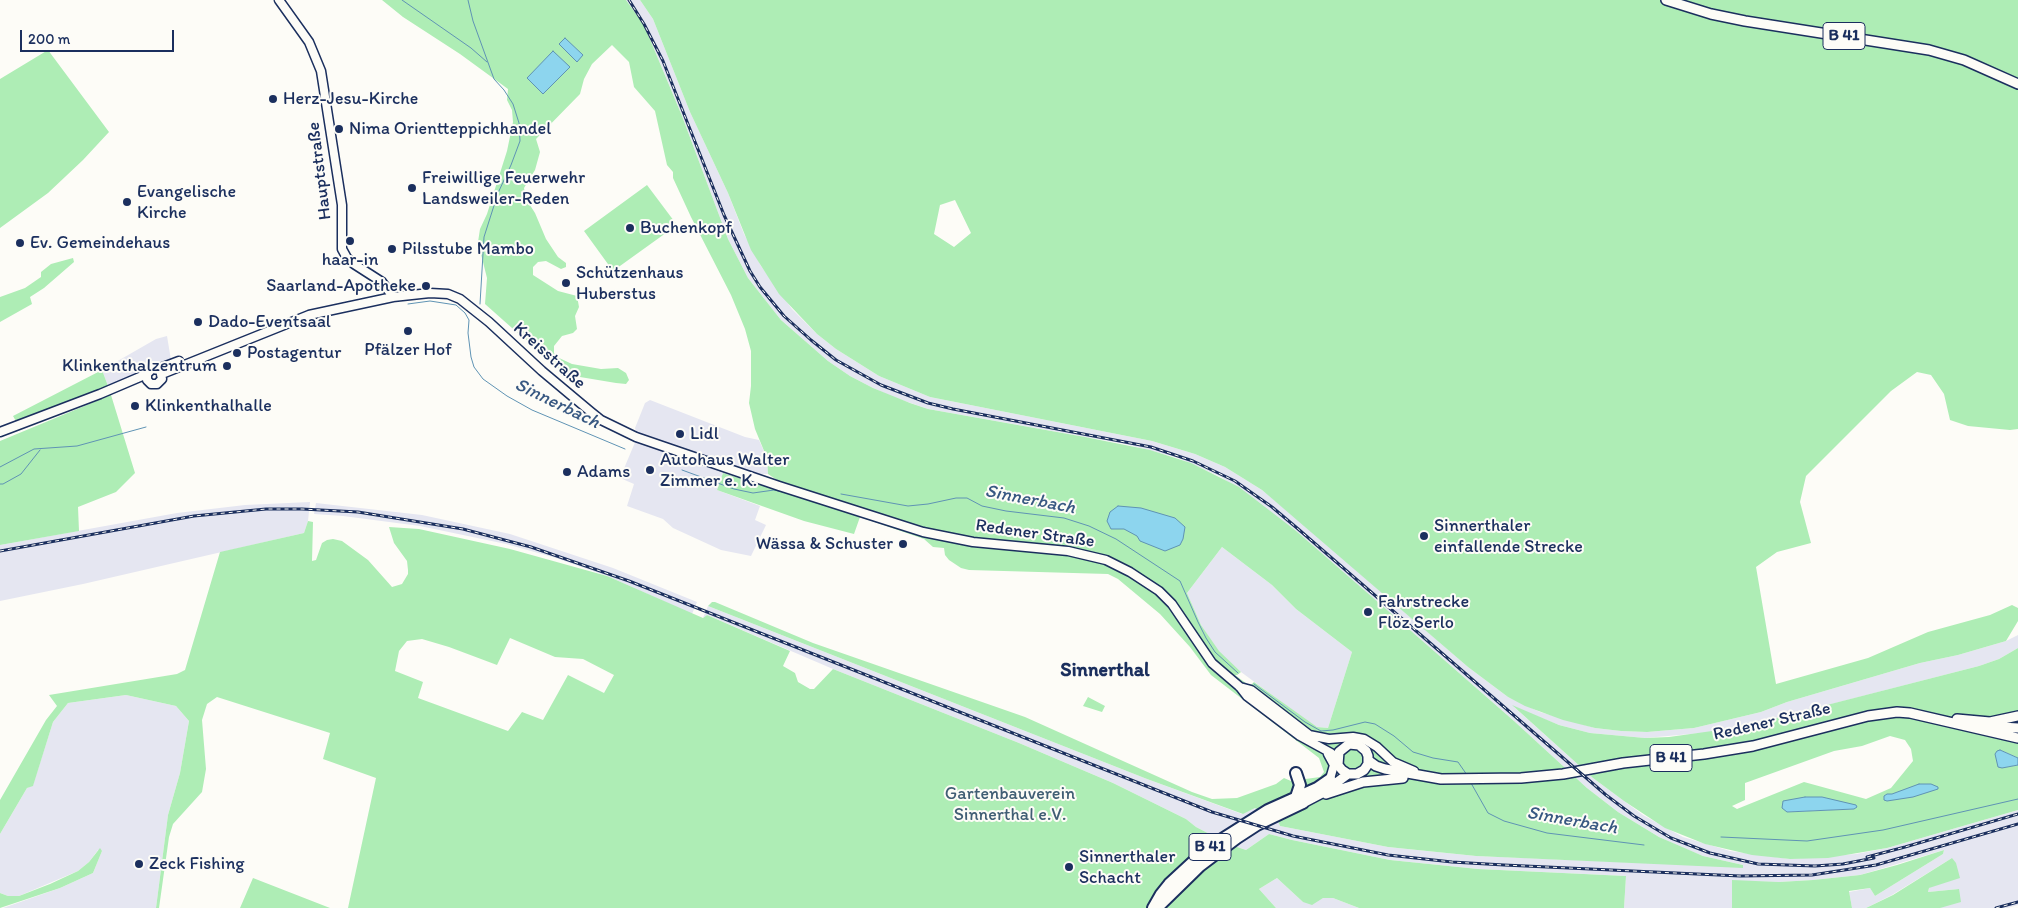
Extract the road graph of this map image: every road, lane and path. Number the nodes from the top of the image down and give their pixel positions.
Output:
1 (279, 0) edge
2 (1666, 0) edge
3 (2018, 84) edge
4 (393, 297) junction
5 (160, 372) junction
6 (147, 377) junction
7 (0, 432) edge
8 (779, 486) joint
9 (1240, 687) junction
10 (1910, 713) junction
11 (1930, 715) junction
12 (2018, 716) edge
13 (2018, 728) edge
14 (1309, 735) junction
15 (2018, 738) edge
16 (1314, 745) junction
17 (1339, 758) junction
18 (1366, 765) junction
19 (1296, 773) dead end
20 (1348, 774) junction
21 (1429, 776) junction
22 (1402, 778) junction
23 (1330, 779) junction
24 (1441, 779) junction
25 (1300, 785) junction
26 (1310, 791) junction
27 (1299, 800) junction
28 (1152, 908) edge
29 (1157, 908) edge

1 - 4 main road, Hauptstraße
2 - 3 main road, B 41
4 - 5 main road, Kreisstraße
4 - 8 main road, Kreisstraße
5 - 6 main road, Kreisstraße
5 - 6 main road, Kreisstraße
6 - 7 main road, Kreisstraße
8 - 9 main road, Redener Straße
9 - 14 main road, Redener Straße
9 - 16 main road, Redener Straße
10 - 11 main road, B 41
10 - 15 main road, Redener Straße / B 41
10 - 24 main road, Redener Straße / B 41
11 - 12 main road, B 41
11 - 13 main road
14 - 17 main road, Redener Straße
14 - 21 main road
16 - 17 main road, Redener Straße
16 - 23 main road
17 - 18 main road, B 41
17 - 20 main road
17 - 23 main road, B 41
18 - 20 main road, B 41
18 - 21 main road, Redener Straße / B 41
18 - 22 main road, Redener Straße / B 41
19 - 25 highway
20 - 27 main road, B 41
21 - 24 main road, Redener Straße / B 41
22 - 24 main road, Redener Straße / B 41
22 - 27 main road, B 41
23 - 26 highway, B 41
25 - 26 highway
25 - 27 highway
26 - 27 highway, B 41
27 - 28 highway, B 41
27 - 29 highway, B 41

